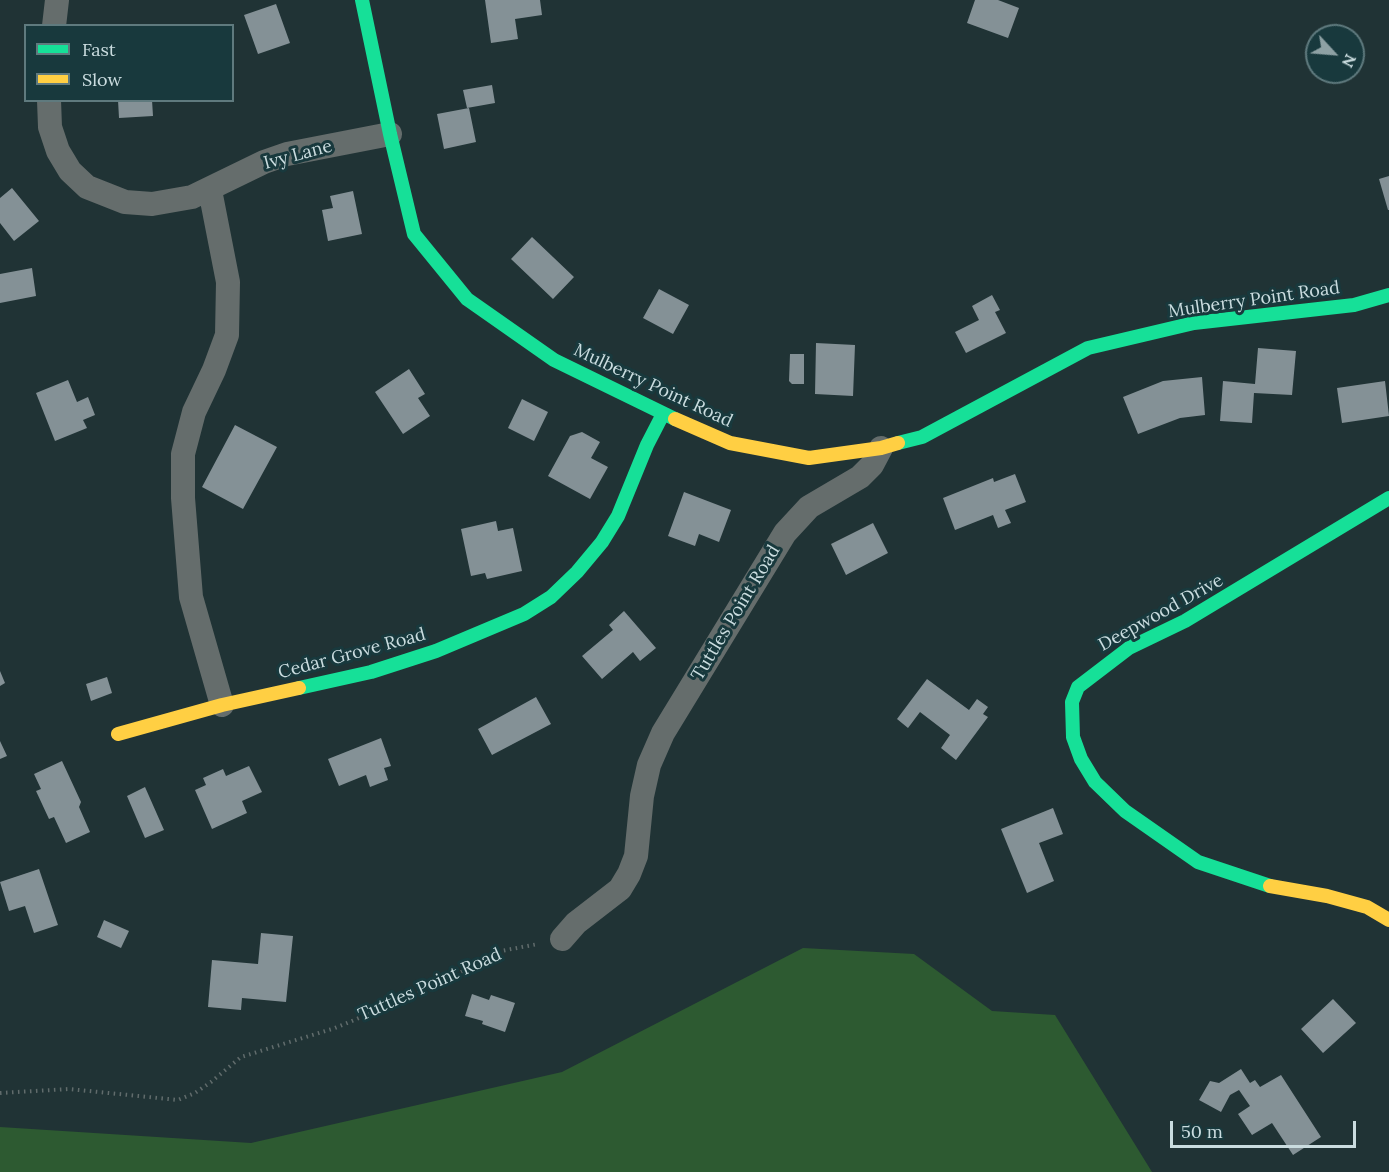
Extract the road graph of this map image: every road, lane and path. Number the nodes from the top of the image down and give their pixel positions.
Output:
1 (57, 0) edge
2 (362, 0) edge
3 (54, 24) edge
4 (49, 102) edge
5 (390, 134) junction
6 (210, 189) junction
7 (1389, 295) edge
8 (663, 414) junction
9 (881, 448) junction
10 (1389, 498) edge
11 (222, 705) junction
12 (118, 734) dead end
13 (1389, 920) edge
14 (562, 939) joint
15 (0, 1094) edge

1 - 3 street
2 - 5 street, Mulberry Point Road
4 - 6 street, Ivy Lane
5 - 6 street, Ivy Lane
5 - 8 street, Mulberry Point Road
6 - 11 street
7 - 9 street, Mulberry Point Road
8 - 9 street, Mulberry Point Road
8 - 11 street, Cedar Grove Road
9 - 14 street, Tuttles Point Road
10 - 13 street, Deepwood Drive
11 - 12 street, Cedar Grove Road
14 - 15 path, Tuttles Point Road

